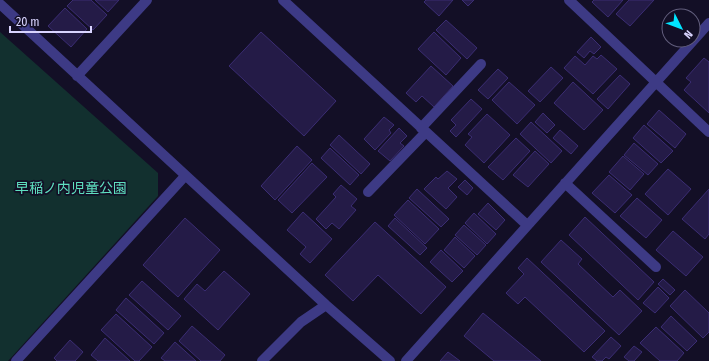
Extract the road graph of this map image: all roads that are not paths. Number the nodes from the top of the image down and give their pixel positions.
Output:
1 (147, 0) edge
2 (283, 0) edge
3 (569, 0) edge
4 (0, 4) edge
5 (709, 23) edge
6 (482, 64) dead end
7 (77, 76) junction
8 (656, 81) junction
9 (424, 130) junction
10 (709, 132) edge
11 (185, 176) junction
12 (565, 183) junction
13 (368, 192) dead end
14 (527, 225) junction
15 (656, 267) dead end
16 (326, 305) junction
17 (16, 361) edge
18 (262, 361) edge
19 (390, 361) edge
20 (406, 361) edge

1 - 7 street
2 - 9 street
3 - 8 street
4 - 7 street
5 - 8 street
6 - 9 street
7 - 11 street
8 - 10 street
8 - 12 street
9 - 13 street
9 - 14 street
11 - 16 street
11 - 17 street
12 - 14 street
12 - 15 street
14 - 20 street
16 - 18 street
16 - 19 street

